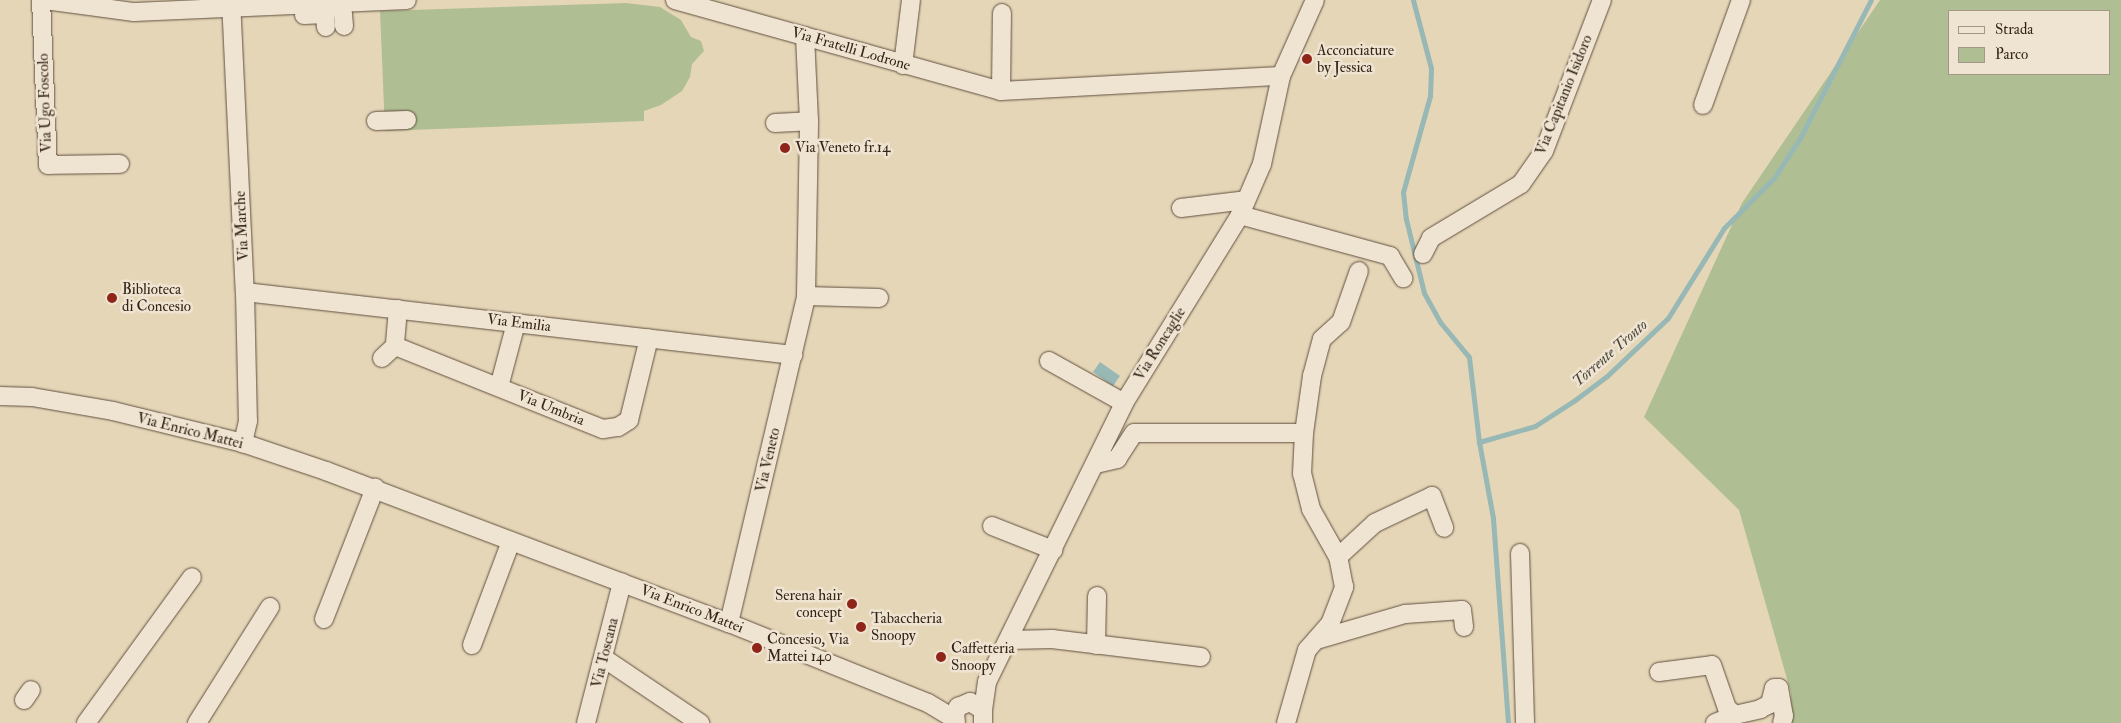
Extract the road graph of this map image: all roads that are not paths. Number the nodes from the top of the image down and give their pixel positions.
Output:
1 (41, 0) edge
2 (45, 0) edge
3 (407, 0) edge
4 (675, 0) edge
5 (911, 0) edge
6 (1602, 0) edge
7 (1741, 0) edge
8 (1310, 2) edge
9 (342, 3) junction
10 (701, 3) edge
11 (231, 4) edge
12 (145, 6) edge
13 (1002, 13) dead end
14 (344, 26) dead end
15 (805, 36) junction
16 (903, 65) junction
17 (1281, 76) junction
18 (1001, 91) junction
19 (1703, 105) dead end
20 (407, 120) dead end
21 (376, 121) dead end
22 (809, 121) junction
23 (775, 124) dead end
24 (120, 164) dead end
25 (1181, 208) dead end
26 (1243, 208) junction
27 (1371, 251) junction
28 (1423, 254) dead end
29 (1400, 268) dead end
30 (245, 292) junction
31 (806, 296) junction
32 (879, 298) dead end
33 (398, 309) junction
34 (516, 323) junction
35 (649, 338) junction
36 (395, 346) junction
37 (793, 355) junction
38 (382, 358) dead end
39 (1049, 361) dead end
40 (499, 387) junction
41 (0, 396) edge
42 (1124, 403) junction
43 (1304, 433) junction
44 (244, 443) junction
45 (1096, 464) junction
46 (375, 488) junction
47 (992, 526) dead end
48 (1444, 528) dead end
49 (511, 541) junction
50 (1053, 550) junction
51 (1520, 553) dead end
52 (1338, 557) junction
53 (192, 577) dead end
54 (622, 582) junction
55 (1097, 596) dead end
56 (270, 607) dead end
57 (324, 619) dead end
58 (729, 623) junction
59 (1464, 627) dead end
60 (1009, 640) junction
61 (1316, 640) junction
62 (472, 645) dead end
63 (1096, 645) junction
64 (1200, 657) dead end
65 (605, 659) junction
66 (1659, 672) dead end
67 (973, 714) edge
68 (1735, 715) junction
69 (86, 723) edge
70 (197, 723) edge
71 (586, 723) edge
72 (700, 723) edge
73 (1286, 723) edge
74 (1525, 723) edge
75 (1716, 723) edge
76 (1782, 723) edge

1 - 24 street, Via Ugo Foscolo
2 - 12 street
3 - 9 street
4 - 10 street, Via Fratelli Lodrone
5 - 16 street
6 - 28 street, Via Capitanio Isidoro
7 - 19 street
8 - 17 street, Via Roncaglie
9 - 11 street
9 - 14 street
10 - 15 street, Via Fratelli Lodrone
11 - 12 street
11 - 30 street, Via Marche
13 - 18 street
15 - 16 street, Via Fratelli Lodrone
15 - 22 street, Via Veneto
16 - 18 street, Via Fratelli Lodrone
17 - 18 street, Via Fratelli Lodrone
17 - 26 street, Via Roncaglie
20 - 21 street
22 - 23 street
22 - 31 street, Via Veneto
25 - 26 street
26 - 27 street
26 - 42 street, Via Roncaglie
27 - 29 street
27 - 43 street
30 - 33 street, Via Emilia
30 - 44 street, Via Marche
31 - 32 street
31 - 37 street, Via Veneto
33 - 34 street, Via Emilia
33 - 36 street
34 - 35 street, Via Emilia
34 - 40 street
35 - 37 street, Via Emilia
35 - 40 street, Via Umbria
36 - 38 street
36 - 40 street, Via Umbria
37 - 58 street, Via Veneto
39 - 42 street
41 - 44 street, Via Enrico Mattei
42 - 45 street, Via Roncaglie
43 - 45 street
43 - 52 street
44 - 46 street, Via Enrico Mattei
45 - 50 street, Via Roncaglie
46 - 49 street, Via Enrico Mattei
46 - 57 street
47 - 50 street
48 - 52 street
49 - 54 street, Via Enrico Mattei
49 - 62 street
50 - 60 street, Via Roncaglie
51 - 74 street
52 - 61 street
53 - 69 street
54 - 58 street, Via Enrico Mattei
54 - 65 street, Via Toscana
55 - 63 street
56 - 70 street
58 - 67 street, Via Enrico Mattei
59 - 61 street
60 - 63 street
60 - 67 street, Via Roncaglie
61 - 73 street
63 - 64 street
65 - 71 street, Via Toscana
65 - 72 street
66 - 68 street
68 - 75 street
68 - 76 street

